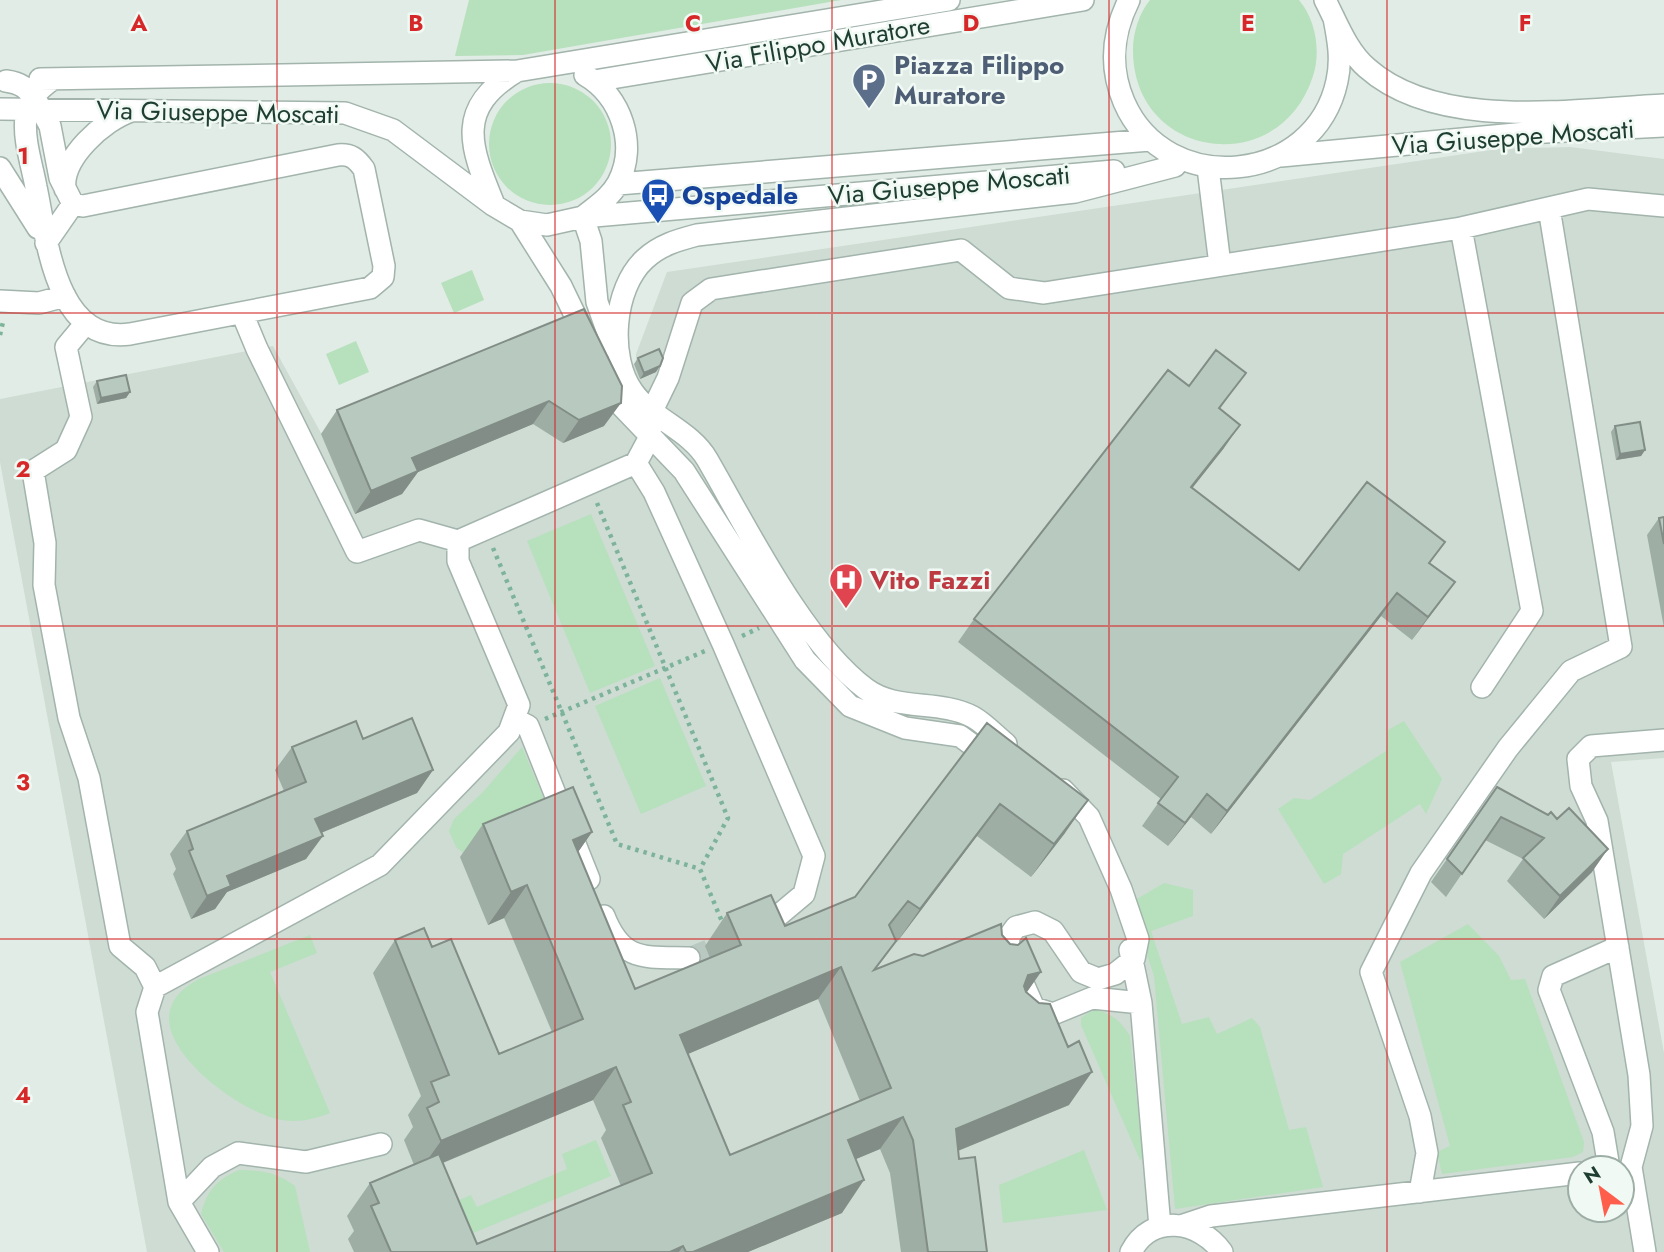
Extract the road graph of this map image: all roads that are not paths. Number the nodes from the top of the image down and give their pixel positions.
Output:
1 (949, 0) edge
2 (1083, 0) edge
3 (1129, 0) edge
4 (1330, 9) edge
5 (556, 67) junction
6 (517, 71) junction
7 (53, 79) junction
8 (3, 81) edge
9 (594, 81) junction
10 (34, 105) junction
11 (1664, 105) edge
12 (0, 109) edge
13 (135, 109) junction
14 (1664, 126) edge
15 (1150, 140) junction
16 (1279, 156) junction
17 (1191, 166) junction
18 (0, 168) edge
19 (618, 184) junction
20 (70, 199) junction
21 (494, 204) junction
22 (1664, 205) edge
23 (1549, 208) junction
24 (583, 217) junction
25 (520, 221) junction
26 (1461, 228) junction
27 (46, 243) junction
28 (1220, 265) junction
29 (65, 296) junction
30 (0, 301) edge
31 (242, 313) junction
32 (86, 323) junction
33 (620, 366) junction
34 (651, 413) junction
35 (651, 435) junction
36 (636, 463) junction
37 (458, 541) junction
38 (1482, 687) dead end
39 (521, 723) junction
40 (1664, 740) edge
41 (1040, 783) edge
42 (767, 925) edge
43 (1016, 927) junction
44 (1618, 947) junction
45 (689, 958) tunnel mouth
46 (1133, 959) junction
47 (992, 965) edge
48 (155, 988) junction
49 (1141, 1003) junction
50 (1053, 1014) junction
51 (1019, 1023) edge
52 (381, 1144) dead end
53 (1607, 1154) edge
54 (1632, 1154) edge
55 (1566, 1175) edge
56 (1420, 1192) junction
57 (179, 1202) junction
58 (1636, 1212) edge
59 (1184, 1225) junction
60 (1160, 1227) junction
61 (199, 1246) edge
62 (1130, 1252) edge
63 (1222, 1252) edge
64 (1644, 1252) edge

1 - 5 street, Via Giuseppe Moscati
2 - 9 street, Via Filippo Muratore
3 - 15 street
4 - 11 street, Via Giuseppe Moscati
4 - 16 street, Via Giuseppe Moscati
5 - 6 street, Via Giuseppe Moscati
5 - 9 street, Via Giuseppe Moscati
6 - 7 street, Via Giuseppe Moscati
6 - 21 street
7 - 8 street, Via Giuseppe Moscati
7 - 10 street
8 - 10 street
9 - 19 street, Via Giuseppe Moscati
10 - 12 street, Via Giuseppe Moscati
10 - 13 street, Via Giuseppe Moscati
10 - 20 street
10 - 27 street
13 - 20 street
13 - 21 street, Via Giuseppe Moscati
14 - 16 street, Via Giuseppe Moscati
15 - 17 street
15 - 19 street
16 - 17 street, Via Giuseppe Moscati
17 - 24 street, Via Giuseppe Moscati
17 - 28 street
17 - 33 street
18 - 27 street
19 - 24 street, Via Giuseppe Moscati
20 - 27 street
20 - 31 street
21 - 25 street, Via Giuseppe Moscati
22 - 23 street
23 - 26 street
23 - 56 street
24 - 25 street, Via Giuseppe Moscati
24 - 33 street
25 - 35 street
26 - 28 street
26 - 38 street
27 - 29 street
28 - 34 street
29 - 30 street
29 - 32 street
31 - 32 street
31 - 37 street
32 - 48 street
33 - 34 street
34 - 35 street
35 - 36 street
36 - 37 street
36 - 42 street
37 - 39 street
39 - 45 street
39 - 48 street
40 - 44 street
41 - 46 street
43 - 46 street
43 - 47 street
43 - 50 street
44 - 53 street
44 - 54 street
46 - 49 street
48 - 57 street
49 - 50 street
49 - 60 street
50 - 51 street
52 - 57 street
55 - 56 street
56 - 59 street
57 - 61 street
58 - 64 street
59 - 60 street
59 - 63 street
60 - 62 street

